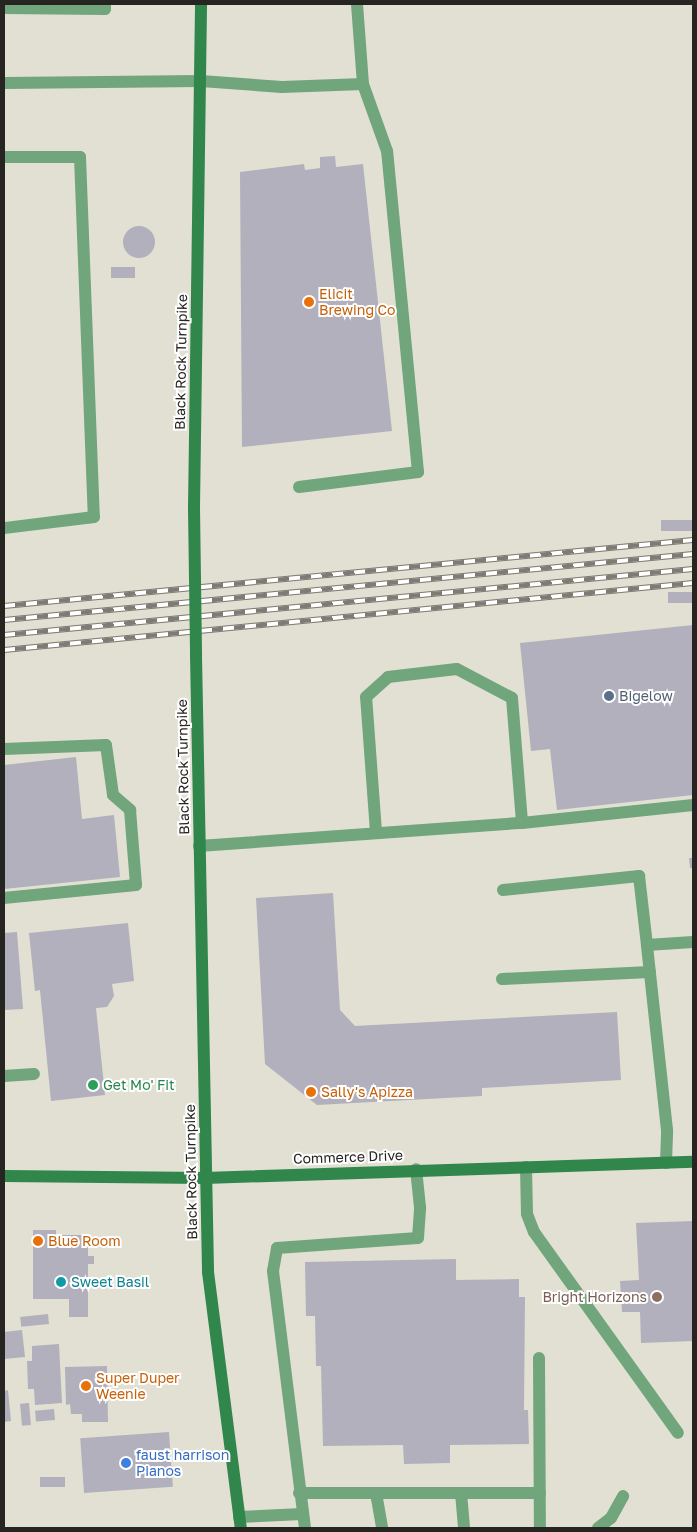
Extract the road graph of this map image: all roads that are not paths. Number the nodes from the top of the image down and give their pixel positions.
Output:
1 (105, 4) edge
2 (201, 4) edge
3 (357, 4) edge
4 (4, 8) edge
5 (201, 81) junction
6 (4, 83) edge
7 (363, 84) junction
8 (4, 157) edge
9 (299, 487) dead end
10 (4, 528) edge
11 (4, 749) edge
12 (693, 805) edge
13 (522, 823) junction
14 (376, 832) junction
15 (199, 846) junction
16 (503, 890) dead end
17 (4, 898) edge
18 (693, 942) edge
19 (647, 944) junction
20 (650, 972) junction
21 (502, 979) dead end
22 (34, 1074) dead end
23 (4, 1076) edge
24 (693, 1162) edge
25 (666, 1163) junction
26 (526, 1167) junction
27 (416, 1169) junction
28 (4, 1176) edge
29 (205, 1178) junction
30 (538, 1358) dead end
31 (678, 1433) dead end
32 (299, 1493) junction
33 (376, 1493) junction
34 (461, 1493) junction
35 (540, 1493) junction
36 (623, 1496) dead end
37 (302, 1514) junction
38 (240, 1523) edge
39 (305, 1528) edge
40 (382, 1528) edge
41 (464, 1528) edge
42 (540, 1528) edge
43 (598, 1528) edge

1 - 4 lane
2 - 5 main road, Black Rock Turnpike
3 - 7 lane
5 - 6 lane
5 - 7 lane
5 - 15 main road, Black Rock Turnpike, bridge
7 - 9 lane
8 - 10 lane
11 - 17 lane
12 - 13 lane
13 - 14 lane
13 - 14 lane
14 - 15 lane
15 - 29 main road, Black Rock Turnpike
16 - 19 lane
18 - 19 lane
19 - 20 lane
20 - 21 lane
20 - 25 lane
22 - 23 lane
24 - 25 main road, Commerce Drive
25 - 26 main road, Commerce Drive
26 - 27 main road, Commerce Drive
26 - 31 lane
27 - 29 main road, Commerce Drive
27 - 32 lane
28 - 29 main road, Commerce Drive
29 - 38 main road, Black Rock Turnpike
30 - 35 lane
32 - 33 lane
32 - 37 lane
33 - 34 lane
33 - 40 lane
34 - 35 lane
34 - 41 lane
35 - 42 lane
36 - 43 lane
37 - 38 lane
37 - 39 lane

